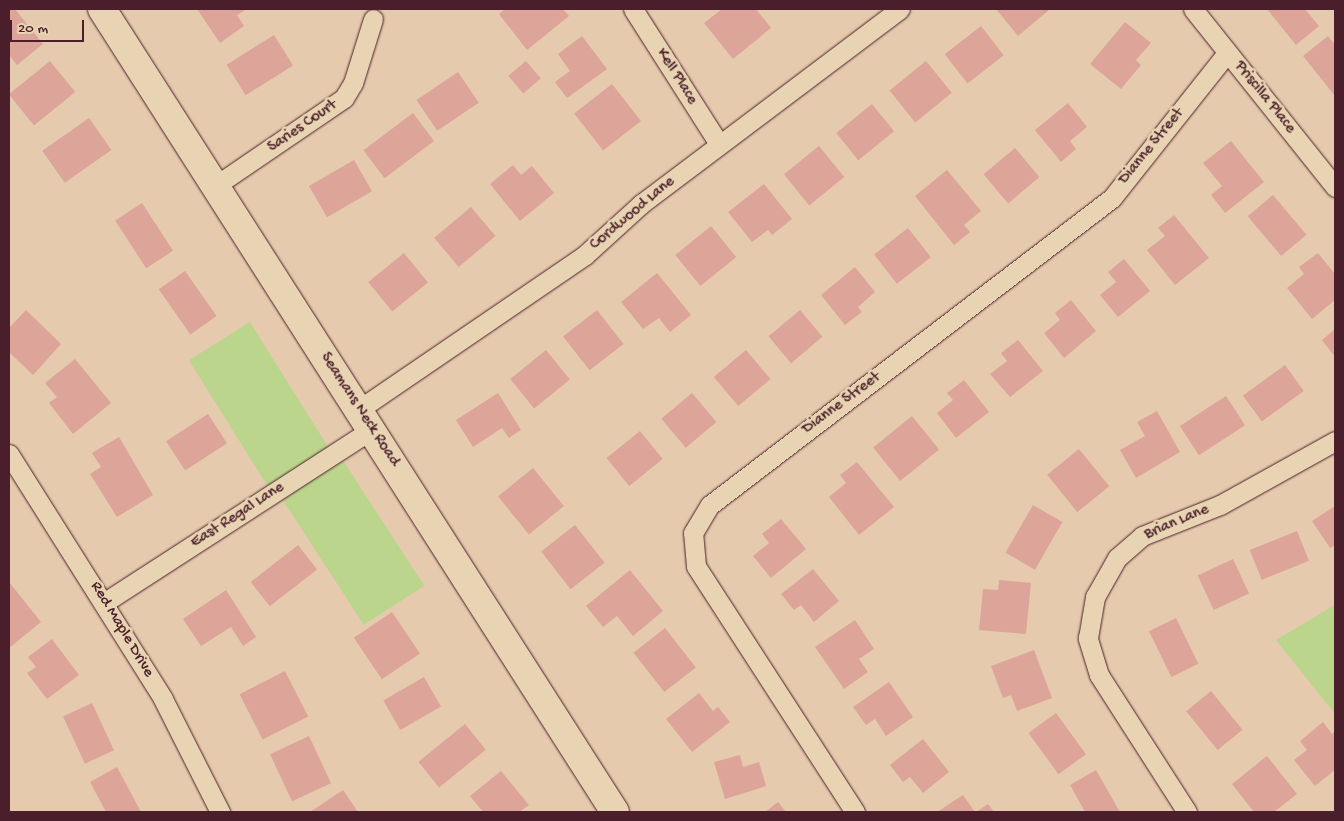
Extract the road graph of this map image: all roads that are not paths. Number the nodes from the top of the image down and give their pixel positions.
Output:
1 (102, 9) edge
2 (633, 9) edge
3 (900, 9) edge
4 (1192, 9) edge
5 (373, 19) dead end
6 (1227, 53) junction
7 (719, 144) junction
8 (215, 186) junction
9 (1335, 187) edge
10 (365, 420) junction
11 (1335, 441) edge
12 (9, 454) edge
13 (105, 602) junction
14 (220, 812) edge
15 (615, 812) edge
16 (855, 812) edge
17 (1187, 812) edge

1 - 8 main road, Seamans Neck Road
2 - 7 street, Kell Place
3 - 7 street, Cordwood Lane
4 - 6 street, Priscilla Place
5 - 8 street, Saries Court
6 - 9 street, Priscilla Place
6 - 16 street, Dianne Street
7 - 10 street, Cordwood Lane
8 - 10 main road, Seamans Neck Road
10 - 13 street, East Regal Lane
10 - 15 main road, Seamans Neck Road
11 - 17 street, Brian Lane
12 - 13 street, Red Maple Drive
13 - 14 street, Red Maple Drive

